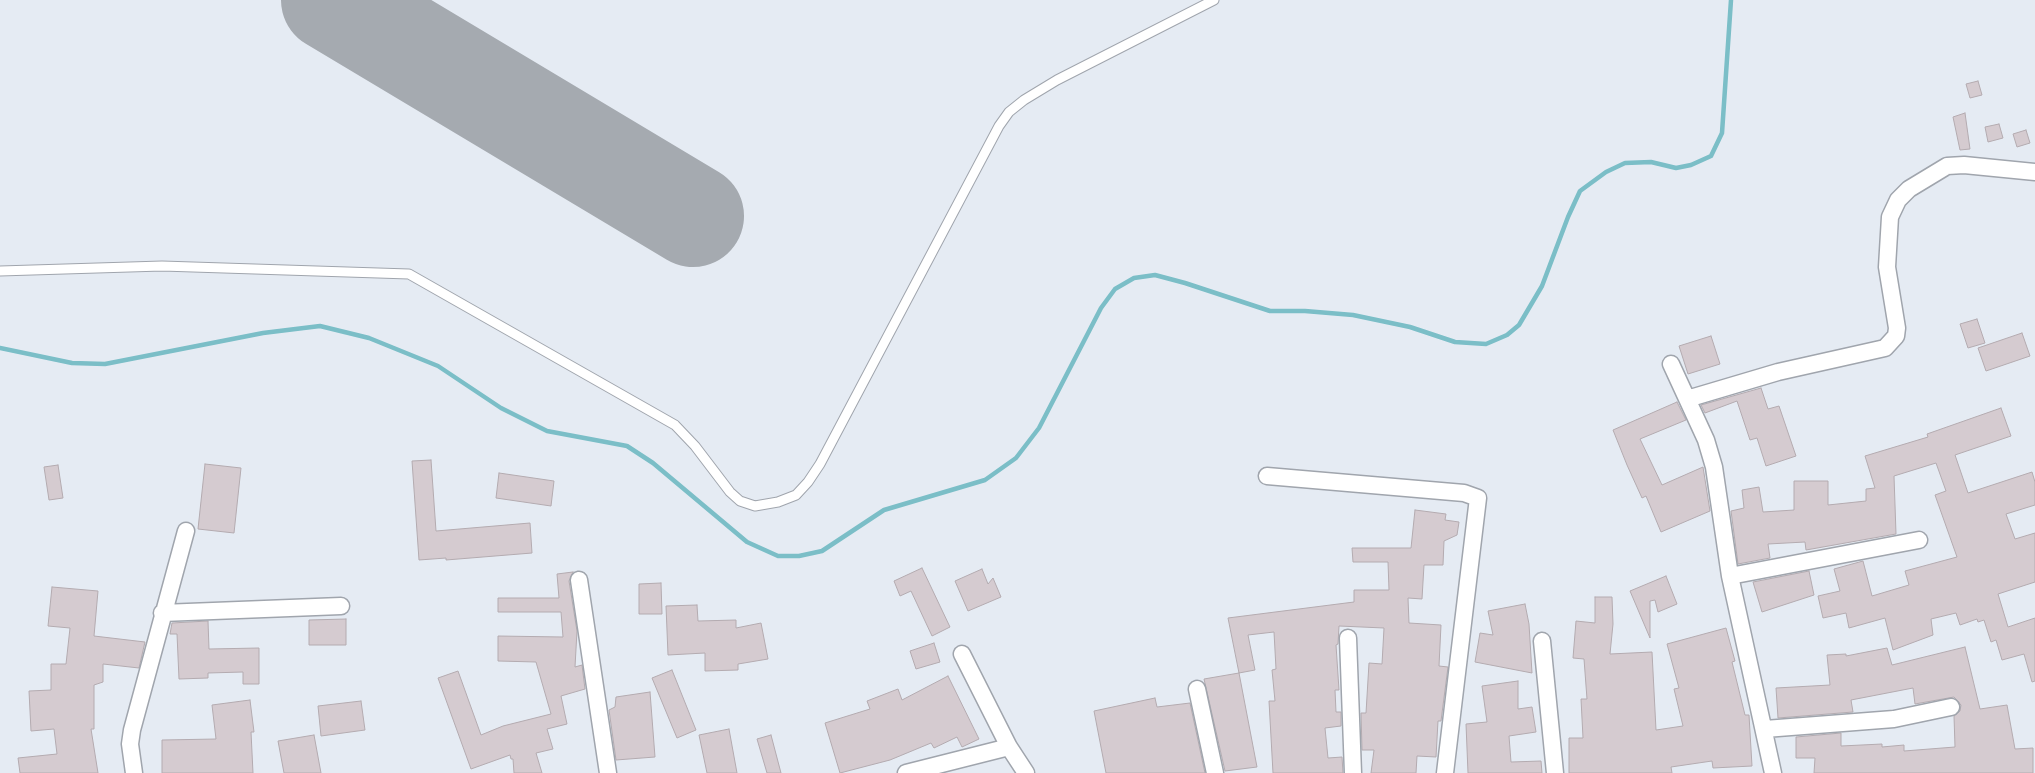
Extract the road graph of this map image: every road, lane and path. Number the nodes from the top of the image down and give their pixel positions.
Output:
1 (1214, 0) edge
2 (2035, 172) edge
3 (0, 271) edge
4 (1671, 364) dead end
5 (1687, 399) junction
6 (1267, 476) dead end
7 (186, 531) dead end
8 (1920, 540) dead end
9 (1730, 576) junction
10 (579, 580) dead end
11 (341, 606) dead end
12 (162, 613) junction
13 (1348, 638) dead end
14 (1542, 641) dead end
15 (962, 654) dead end
16 (1197, 690) dead end
17 (1951, 708) dead end
18 (1765, 729) junction
19 (1009, 747) junction
20 (134, 773) edge
21 (608, 773) edge
22 (906, 773) edge
23 (1026, 773) edge
24 (1214, 773) edge
25 (1353, 773) edge
26 (1444, 773) edge
27 (1555, 773) edge
28 (1774, 773) edge

1 - 3 lane
2 - 5 street
4 - 5 street
5 - 9 street
6 - 26 street
7 - 12 street
8 - 9 street
9 - 18 street
10 - 21 street
11 - 12 street
12 - 20 street
13 - 25 street
14 - 27 street
15 - 19 street
16 - 24 street
17 - 18 street
18 - 28 street
19 - 22 street
19 - 23 street

